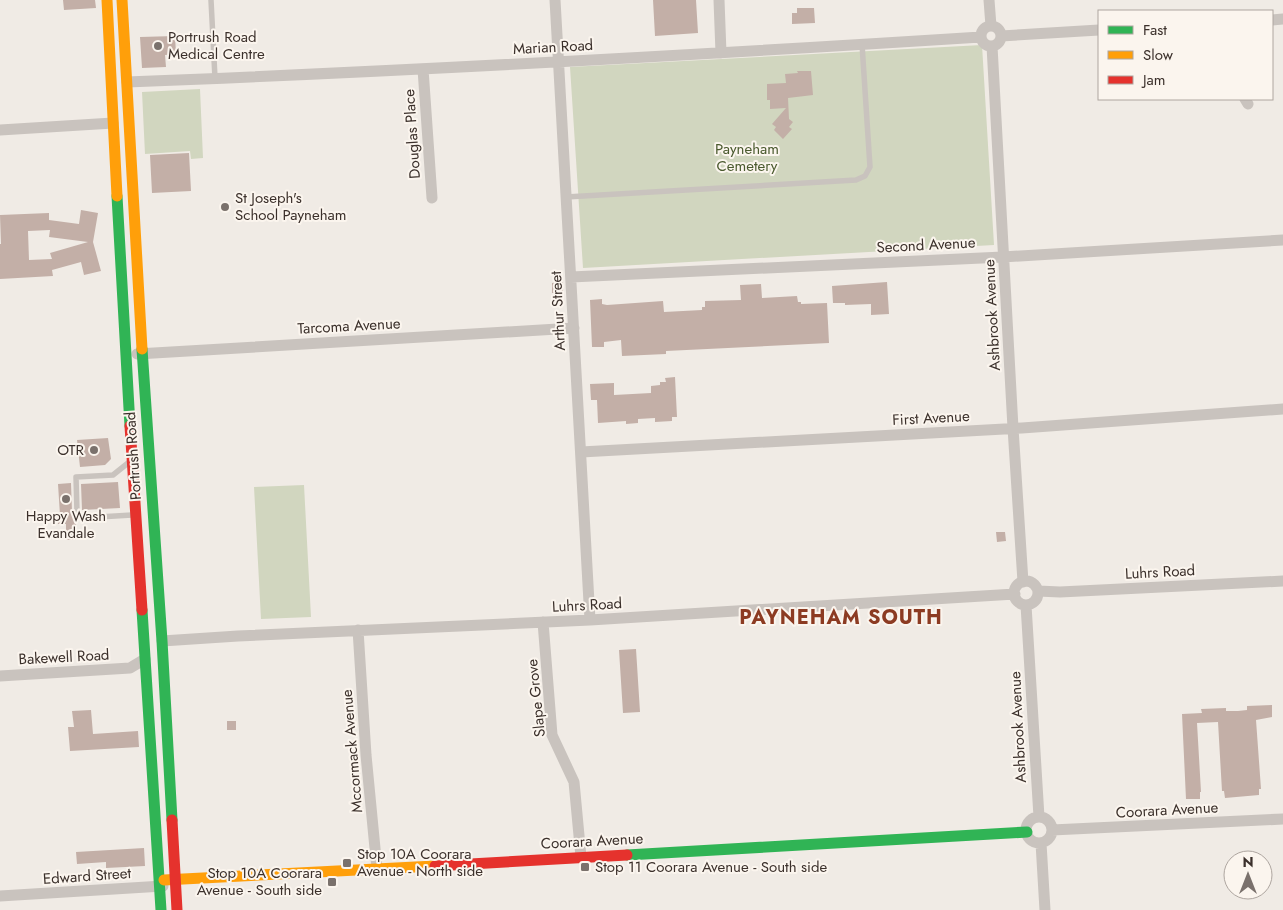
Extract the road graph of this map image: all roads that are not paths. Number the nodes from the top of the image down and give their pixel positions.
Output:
1 (107, 0) edge
2 (122, 0) edge
3 (211, 0) edge
4 (555, 0) edge
5 (720, 0) edge
6 (989, 0) edge
7 (991, 26) junction
8 (1098, 30) edge
9 (981, 36) junction
10 (1001, 36) junction
11 (862, 44) junction
12 (992, 46) junction
13 (721, 53) junction
14 (558, 61) junction
15 (422, 69) junction
16 (215, 78) junction
17 (127, 82) junction
18 (113, 123) junction
19 (0, 130) edge
20 (566, 197) junction
21 (432, 198) dead end
22 (1283, 240) edge
23 (1004, 257) junction
24 (571, 277) junction
25 (574, 328) junction
26 (142, 354) junction
27 (126, 355) junction
28 (1283, 409) edge
29 (1013, 428) junction
30 (581, 452) junction
31 (133, 460) junction
32 (152, 506) junction
33 (136, 515) junction
34 (1283, 581) edge
35 (1023, 582) junction
36 (1038, 591) junction
37 (1015, 594) junction
38 (1026, 605) junction
39 (141, 611) junction
40 (590, 620) junction
41 (543, 622) junction
42 (358, 630) junction
43 (162, 642) junction
44 (145, 659) junction
45 (130, 668) junction
46 (146, 675) junction
47 (0, 676) edge
48 (1039, 817) junction
49 (1283, 819) edge
50 (1052, 830) junction
51 (1027, 832) junction
52 (1041, 843) junction
53 (581, 857) junction
54 (377, 869) junction
55 (175, 882) junction
56 (160, 883) junction
57 (0, 896) edge
58 (161, 910) edge
59 (176, 910) edge
60 (1045, 910) edge

1 - 18 main road, Portrush Road
2 - 17 main road, Portrush Road
3 - 16 lane
4 - 14 street, Arthur Street
5 - 13 street
6 - 7 street
7 - 9 street
7 - 10 street
8 - 10 street
9 - 11 street, Marian Road
9 - 12 street
10 - 12 street
11 - 13 street, Marian Road
11 - 20 lane
12 - 23 street, Ashbrook Avenue
13 - 14 street, Marian Road
14 - 15 street, Marian Road
14 - 20 street, Arthur Street
15 - 16 street, Marian Road
15 - 21 street, Douglas Place
16 - 17 street, Marian Road
17 - 26 main road, Portrush Road
18 - 19 street
18 - 27 main road, Portrush Road
20 - 24 street, Arthur Street
22 - 23 street, Second Avenue
23 - 24 street, Second Avenue
23 - 29 street, Ashbrook Avenue
24 - 25 street, Arthur Street
25 - 26 street, Tarcoma Avenue
25 - 30 street, Arthur Street
26 - 27 street, Tarcoma Avenue
26 - 32 main road, Portrush Road
27 - 31 main road, Portrush Road
28 - 29 street, First Avenue
29 - 30 street, First Avenue
29 - 35 street, Ashbrook Avenue
30 - 40 street, Arthur Street
31 - 33 main road, Portrush Road
31 - 33 lane
32 - 33 lane
32 - 43 main road, Portrush Road
33 - 39 main road, Portrush Road
34 - 36 street, Luhrs Road
35 - 36 street
35 - 37 street
36 - 38 street
37 - 38 street
37 - 40 street, Luhrs Road
38 - 48 street, Ashbrook Avenue
39 - 43 main road
39 - 44 main road, Portrush Road
40 - 41 street, Luhrs Road
41 - 42 street, Luhrs Road
41 - 53 street, Slape Grove
42 - 43 street, Luhrs Road
42 - 54 street, Mccormack Avenue
43 - 46 main road
43 - 55 main road, Portrush Road
44 - 45 street, Bakewell Road
44 - 46 main road, Portrush Road
45 - 46 street, Bakewell Road
45 - 47 street, Bakewell Road
46 - 56 main road, Portrush Road
48 - 50 street
48 - 51 street
49 - 50 street, Coorara Avenue
50 - 52 street
51 - 52 street
51 - 53 main road, Coorara Avenue
52 - 60 street
53 - 54 main road, Coorara Avenue
54 - 55 main road, Coorara Avenue
55 - 56 street, Edward Street
55 - 59 main road, Portrush Road
56 - 57 street, Edward Street
56 - 58 main road, Portrush Road

